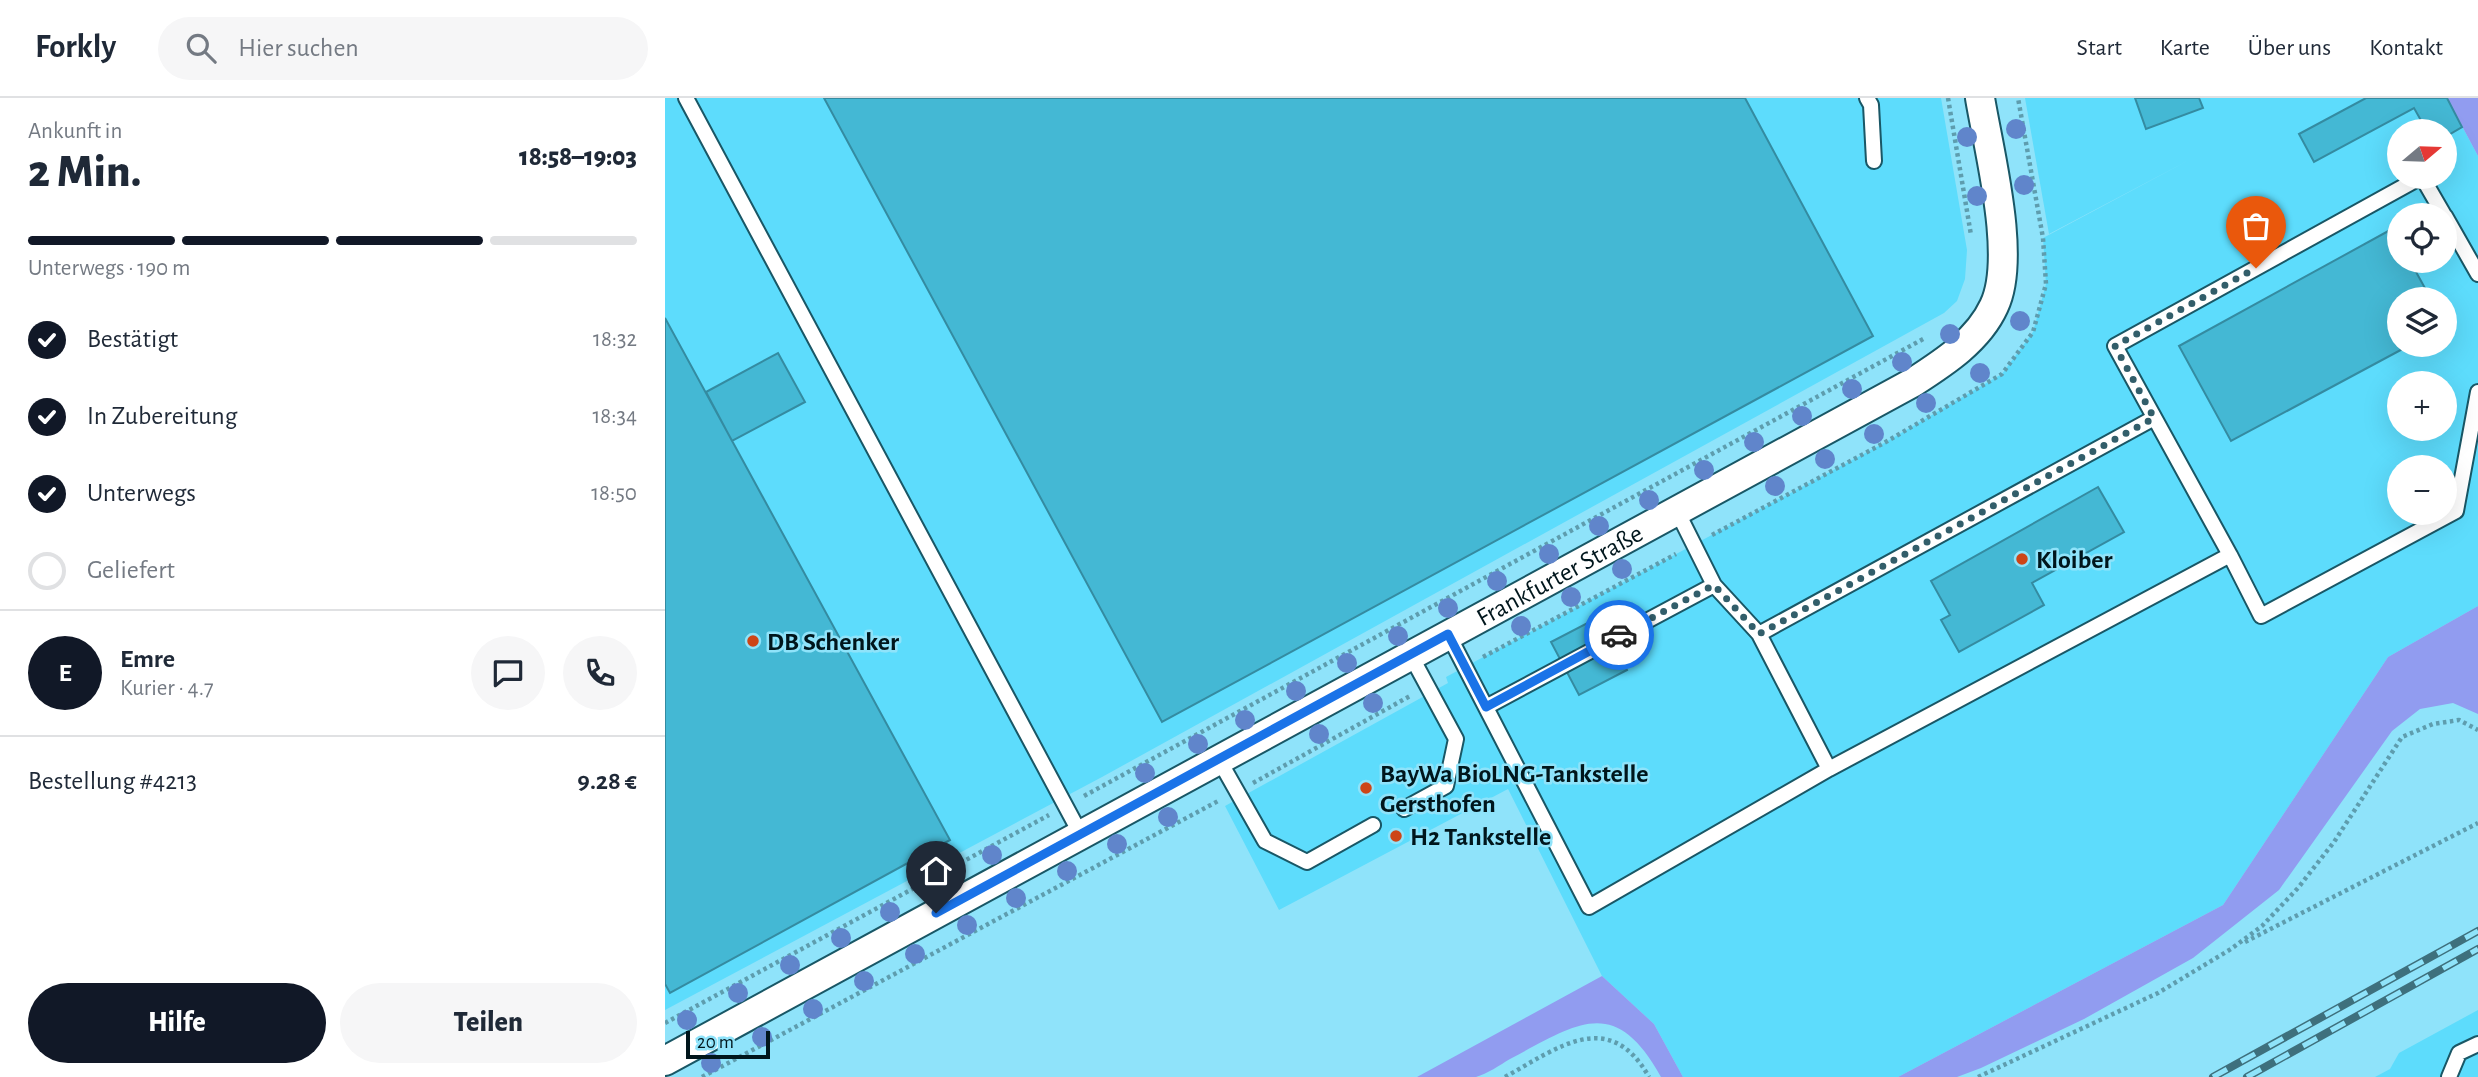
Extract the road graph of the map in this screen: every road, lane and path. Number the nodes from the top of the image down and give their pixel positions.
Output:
1 (686, 98) edge
2 (1867, 98) edge
3 (1948, 98) edge
4 (1980, 98) edge
5 (1874, 161) dead end
6 (2400, 189) edge
7 (2457, 237) edge
8 (1973, 244) dead end
9 (2478, 274) edge
10 (1933, 333) dead end
11 (2478, 392) edge
12 (2154, 418) junction
13 (1676, 509) junction
14 (2230, 555) junction
15 (1600, 582) dead end
16 (1714, 585) junction
17 (1606, 591) dead end
18 (1448, 634) junction
19 (1759, 634) junction
20 (1410, 654) junction
21 (1486, 707) junction
22 (2478, 730) edge
23 (1218, 758) junction
24 (1829, 769) junction
25 (1066, 806) junction
26 (1403, 809) dead end
27 (2478, 823) edge
28 (1373, 825) dead end
29 (1080, 833) junction
30 (2231, 948) junction
31 (665, 1023) edge
32 (2478, 1044) edge
33 (665, 1061) edge
34 (1505, 1077) edge
35 (1649, 1077) edge
36 (1978, 1077) edge
37 (2449, 1077) edge

1 - 25 lane
2 - 5 lane
3 - 8 path
4 - 13 street, Frankfurter Straße
6 - 12 lane
7 - 9 lane
10 - 25 path
11 - 14 lane
12 - 14 lane
12 - 19 lane
13 - 16 lane
13 - 18 street, Frankfurter Straße
14 - 24 lane
15 - 17 path
16 - 19 lane
16 - 21 lane
18 - 20 street, Frankfurter Straße
18 - 21 lane
19 - 24 lane
20 - 23 street, Frankfurter Straße
20 - 26 lane
21 - 24 lane
22 - 30 path
23 - 28 lane
23 - 29 street, Frankfurter Straße
25 - 29 lane
25 - 31 path
27 - 30 path
29 - 33 street, Frankfurter Straße
30 - 36 path
32 - 37 lane
34 - 35 path

